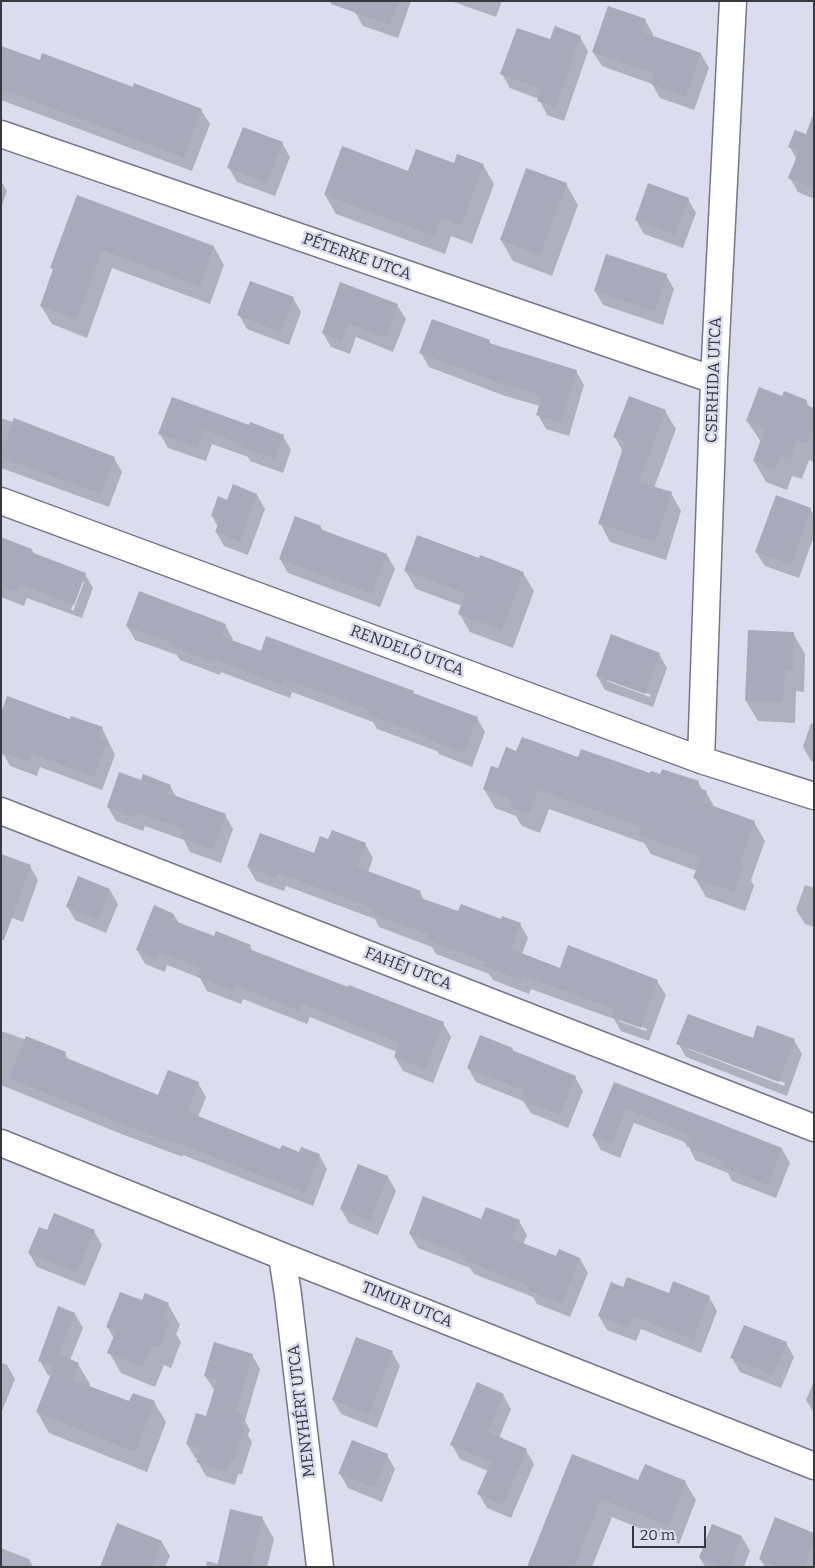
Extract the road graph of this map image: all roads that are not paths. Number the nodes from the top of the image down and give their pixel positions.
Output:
1 (733, 1) edge
2 (1, 134) edge
3 (714, 380) junction
4 (1, 501) edge
5 (701, 760) junction
6 (814, 796) edge
7 (1, 811) edge
8 (814, 1128) edge
9 (1, 1143) edge
10 (282, 1256) junction
11 (814, 1466) edge
12 (320, 1567) edge

1 - 3 street, CSERHIDA UTCA
2 - 3 street, PÉTERKE UTCA
3 - 5 street, CSERHIDA UTCA
4 - 5 street, RENDELŐ UTCA
5 - 6 street, RENDELŐ UTCA
7 - 8 street, FAHÉJ UTCA
9 - 10 street, TIMUR UTCA
10 - 11 street, TIMUR UTCA
10 - 12 street, MENYHÉRT UTCA

